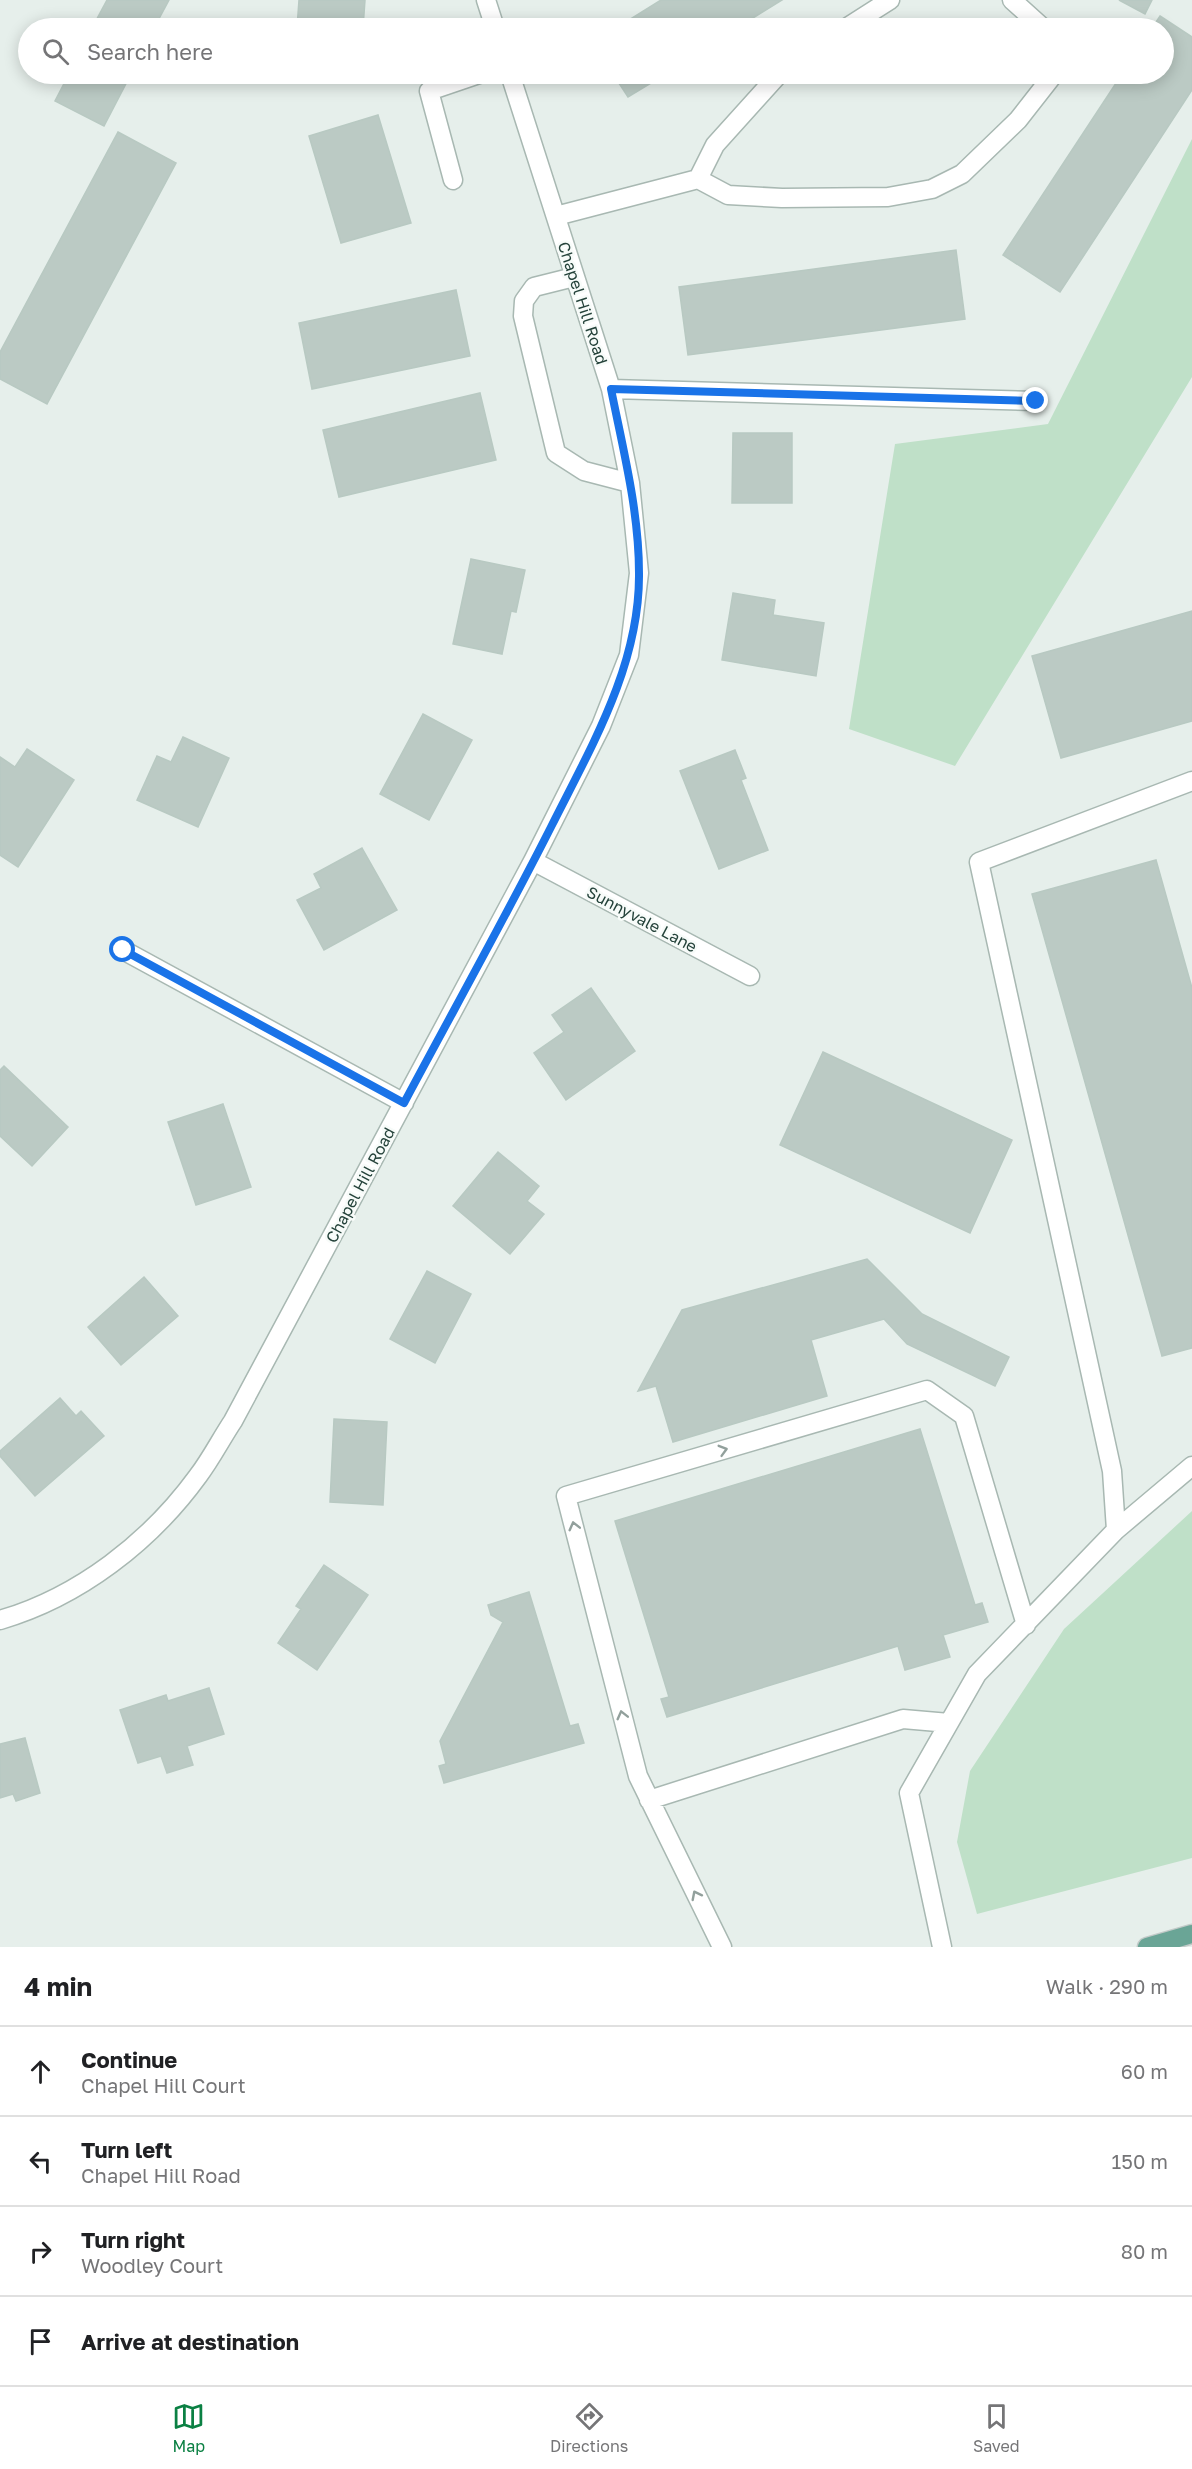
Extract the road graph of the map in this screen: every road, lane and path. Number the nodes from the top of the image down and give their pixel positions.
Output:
1 (486, 0) edge
2 (890, 0) edge
3 (1012, 0) edge
4 (492, 18) edge
5 (862, 18) edge
6 (1032, 18) edge
7 (450, 84) edge
8 (513, 84) edge
9 (770, 84) edge
10 (1046, 84) edge
11 (698, 179) junction
12 (453, 180) dead end
13 (556, 216) junction
14 (574, 277) junction
15 (611, 389) junction
16 (1036, 401) dead end
17 (630, 483) junction
18 (1192, 781) edge
19 (533, 861) junction
20 (123, 950) dead end
21 (750, 976) dead end
22 (404, 1103) junction
23 (1192, 1466) edge
24 (1116, 1530) junction
25 (0, 1620) edge
26 (1026, 1625) junction
27 (949, 1724) junction
28 (649, 1800) junction
29 (1192, 1934) edge
30 (722, 1947) edge
31 (942, 1947) edge
32 (1147, 1947) edge

1 - 4 street
2 - 5 street
3 - 6 street
7 - 12 street
8 - 13 street, Chapel Hill Road
9 - 11 street
10 - 11 street
11 - 13 street
13 - 14 street, Chapel Hill Road
14 - 15 street, Chapel Hill Road
14 - 17 street
15 - 16 street
15 - 17 street, Chapel Hill Road
17 - 19 street, Chapel Hill Road
18 - 24 street
19 - 21 street, Sunnyvale Lane
19 - 22 street, Chapel Hill Road
20 - 22 street
22 - 25 street, Chapel Hill Road
23 - 24 street
24 - 26 street
26 - 27 street
28 -> 26 street
27 - 28 street
27 - 31 street
30 -> 28 street
29 - 32 main road

